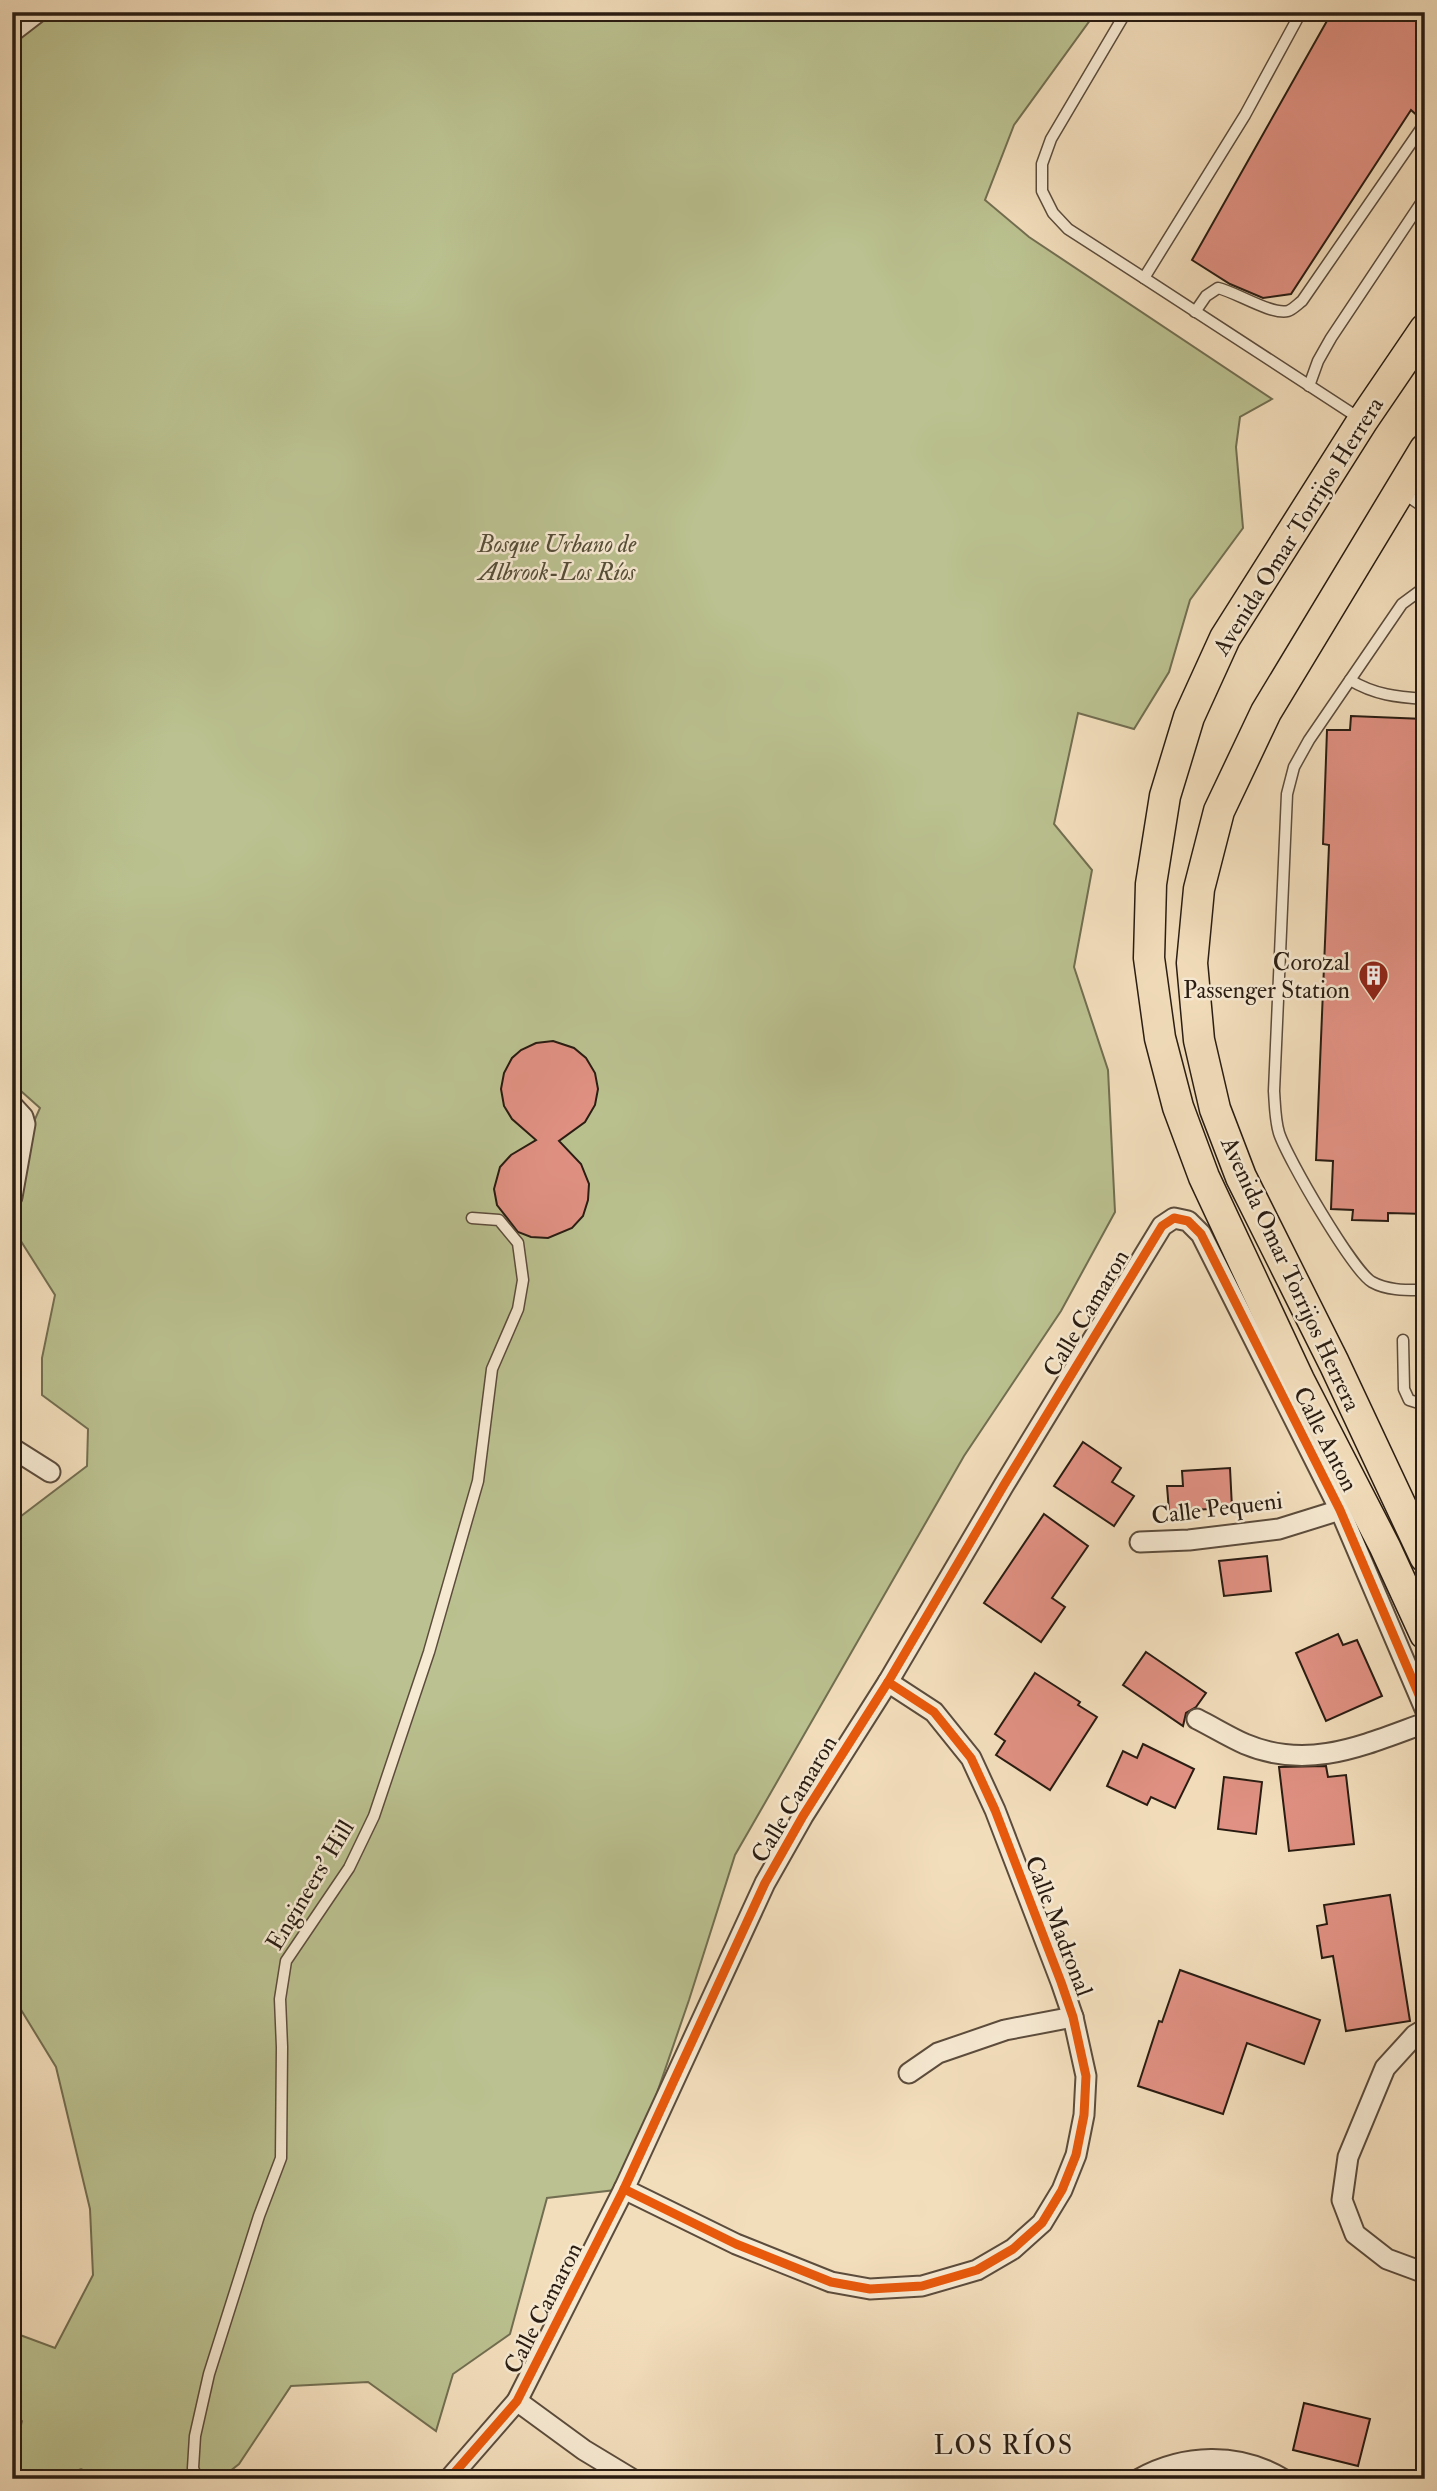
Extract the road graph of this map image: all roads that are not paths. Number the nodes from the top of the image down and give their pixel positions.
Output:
1 (38, 12) edge
2 (1126, 12) edge
3 (1301, 12) edge
4 (12, 32) edge
5 (1425, 123) edge
6 (1425, 197) edge
7 (1144, 278) junction
8 (1195, 312) junction
9 (1425, 329) edge
10 (1309, 386) junction
11 (1363, 421) junction
12 (1425, 449) edge
13 (1400, 491) junction
14 (1425, 508) edge
15 (1425, 587) edge
16 (1350, 680) junction
17 (1425, 699) edge
18 (12, 1105) edge
19 (12, 1196) edge
20 (472, 1218) dead end
21 (1162, 1226) joint
22 (1425, 1290) edge
23 (1403, 1340) dead end
24 (1425, 1405) edge
25 (12, 1448) edge
26 (50, 1472) dead end
27 (1340, 1510) junction
28 (1140, 1542) dead end
29 (1425, 1557) edge
30 (1425, 1634) edge
31 (888, 1682) junction
32 (1425, 1709) edge
33 (1197, 1719) dead end
34 (1425, 1723) edge
35 (1073, 2017) junction
36 (1425, 2029) edge
37 (909, 2073) dead end
38 (624, 2189) junction
39 (1425, 2273) edge
40 (517, 2402) junction
41 (197, 2479) edge
42 (449, 2479) edge
43 (632, 2479) edge
44 (1139, 2479) edge
45 (1283, 2479) edge

1 - 4 street
2 - 7 lane
3 - 7 lane
5 - 8 lane
6 - 10 lane
7 - 8 lane
8 - 10 lane
9 - 11 main road, Avenida Omar Torrijos Herrera
10 - 11 lane
11 - 30 main road, Avenida Omar Torrijos Herrera
12 - 13 main road, Avenida Omar Torrijos Herrera
13 - 14 lane
13 - 29 main road, Avenida Omar Torrijos Herrera
15 - 16 lane
16 - 17 lane
16 - 22 lane
18 - 19 street
20 - 41 lane, Engineers' Hill
21 - 27 street, Calle Anton
21 - 31 street, Calle Camaron
23 - 24 lane
25 - 26 street
27 - 28 street, Calle Pequeni
27 - 32 street, Calle Anton
31 - 35 street, Calle Madronal
31 - 38 street, Calle Camaron
33 - 34 street
35 - 37 street
35 - 38 street, Calle Madronal
36 - 39 street
38 - 40 street, Calle Camaron
40 - 42 street, Calle Camaron
40 - 43 street
44 - 45 street

